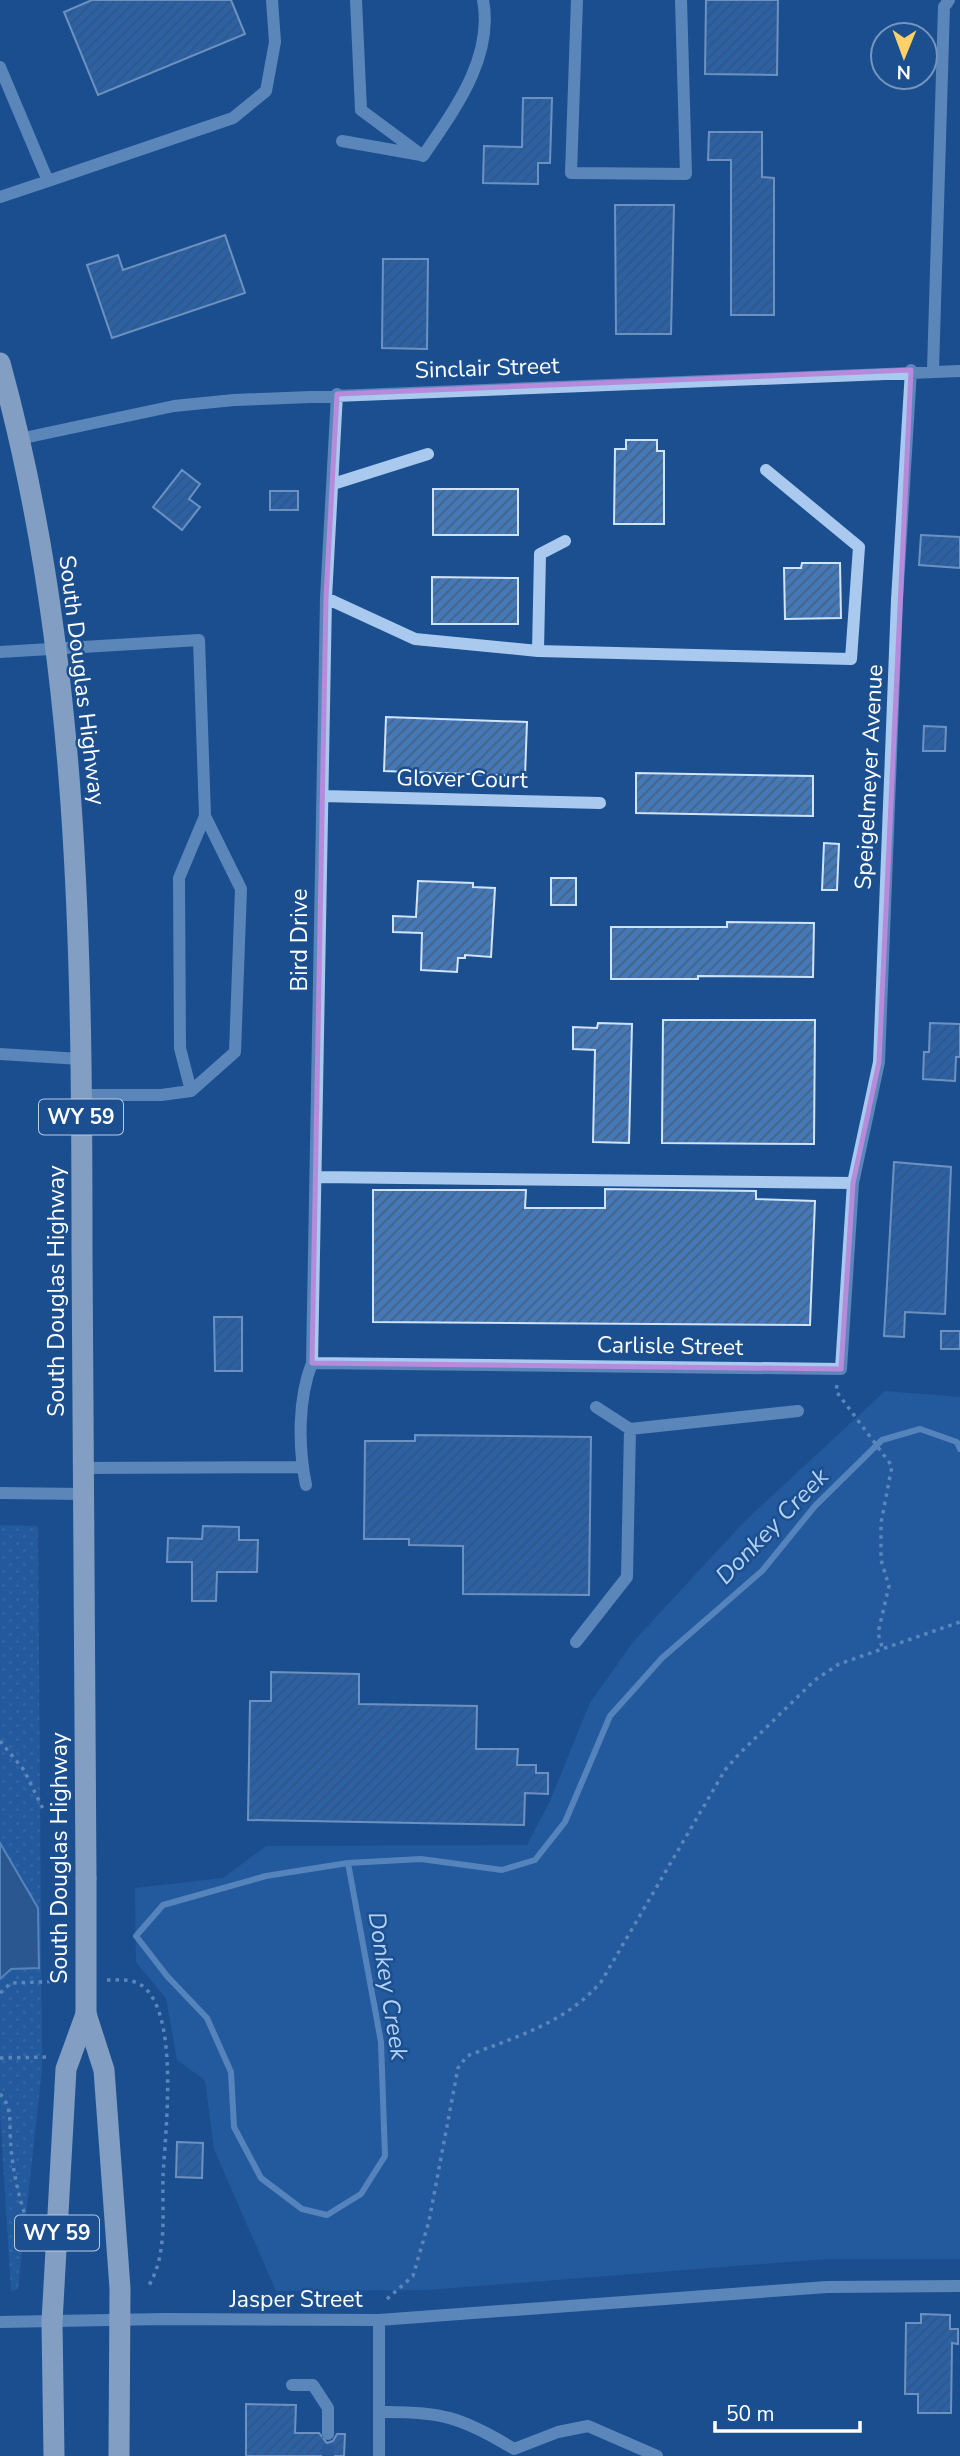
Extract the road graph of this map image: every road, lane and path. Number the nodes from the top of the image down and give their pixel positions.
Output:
1 (271, 0) edge
2 (356, 0) edge
3 (483, 0) edge
4 (577, 0) edge
5 (681, 0) edge
6 (949, 0) edge
7 (0, 67) edge
8 (342, 141) dead end
9 (424, 156) junction
10 (48, 181) junction
11 (0, 197) edge
12 (0, 363) edge
13 (911, 370) junction
14 (933, 370) junction
15 (960, 371) edge
16 (337, 394) junction
17 (19, 439) junction
18 (428, 454) dead end
19 (766, 470) dead end
20 (333, 484) junction
21 (565, 541) dead end
22 (326, 598) junction
23 (55, 650) junction
24 (538, 651) junction
25 (0, 652) edge
26 (323, 796) junction
27 (600, 803) dead end
28 (205, 816) junction
29 (0, 1054) edge
30 (80, 1059) junction
31 (191, 1091) junction
32 (81, 1095) junction
33 (318, 1177) junction
34 (853, 1182) junction
35 (312, 1363) junction
36 (841, 1369) junction
37 (596, 1407) dead end
38 (798, 1411) dead end
39 (631, 1429) junction
40 (302, 1467) junction
41 (82, 1468) junction
42 (306, 1485) dead end
43 (0, 1493) edge
44 (83, 1494) junction
45 (960, 1622) edge
46 (576, 1642) dead end
47 (882, 1647) junction
48 (0, 1741) edge
49 (44, 1811) dead end
50 (100, 1980) dead end
51 (75, 1981) dead end
52 (0, 1993) edge
53 (86, 2014) junction
54 (50, 2057) dead end
55 (0, 2058) edge
56 (0, 2094) edge
57 (32, 2236) dead end
58 (960, 2286) edge
59 (148, 2287) dead end
60 (387, 2299) dead end
61 (120, 2319) junction
62 (379, 2320) junction
63 (0, 2322) edge
64 (52, 2322) junction
65 (292, 2385) dead end
66 (379, 2412) junction
67 (328, 2434) tunnel mouth
68 (54, 2456) edge
69 (119, 2456) edge
70 (379, 2456) edge
71 (657, 2456) edge

1 - 10 street
2 - 9 street
3 - 9 street
4 - 5 street
6 - 14 street
7 - 10 street
8 - 9 street
10 - 11 street
12 - 17 highway, South Douglas Highway / WY 59
13 - 14 street, Sinclair Street
13 - 16 street, Sinclair Street
13 - 34 street, Speigelmeyer Avenue
14 - 15 street, Sinclair Street
16 - 17 street, Sinclair Street
16 - 20 street, Bird Drive
17 - 23 highway, South Douglas Highway / WY 59
18 - 20 street
19 - 24 street
20 - 22 street, Bird Drive
21 - 24 street
22 - 24 street
22 - 26 street, Bird Drive
23 - 25 street
23 - 28 street
23 - 30 highway, South Douglas Highway / WY 59
26 - 27 street, Glover Court
26 - 33 street, Bird Drive
28 - 31 street
28 - 31 street
29 - 30 street
30 - 32 highway, South Douglas Highway / WY 59
31 - 32 street
32 - 41 highway, South Douglas Highway / WY 59
33 - 34 street
33 - 35 street, Bird Drive
34 - 36 street
35 - 36 street, Carlisle Street
35 - 40 street, Bird Drive
36 - 47 path
37 - 39 street
38 - 39 street
39 - 46 street
40 - 41 street
40 - 42 street, Bird Drive
41 - 44 highway, South Douglas Highway / WY 59
43 - 44 street
44 - 53 highway, South Douglas Highway / WY 59, bridge
45 - 47 path
47 - 60 path
48 - 49 path
50 - 59 path
51 - 52 path
53 - 61 highway, South Douglas Highway / WY 59
53 - 64 highway, South Douglas Highway / WY 59
54 - 55 path
56 - 57 path
58 - 62 street
61 - 62 street, Jasper Street
61 - 64 street, Jasper Street
61 - 69 highway, South Douglas Highway / WY 59
62 - 66 street, Jasper Street
63 - 64 street, Jasper Street
64 - 68 highway, South Douglas Highway / WY 59
65 - 67 street
66 - 70 street, Jasper Street
66 - 71 street

